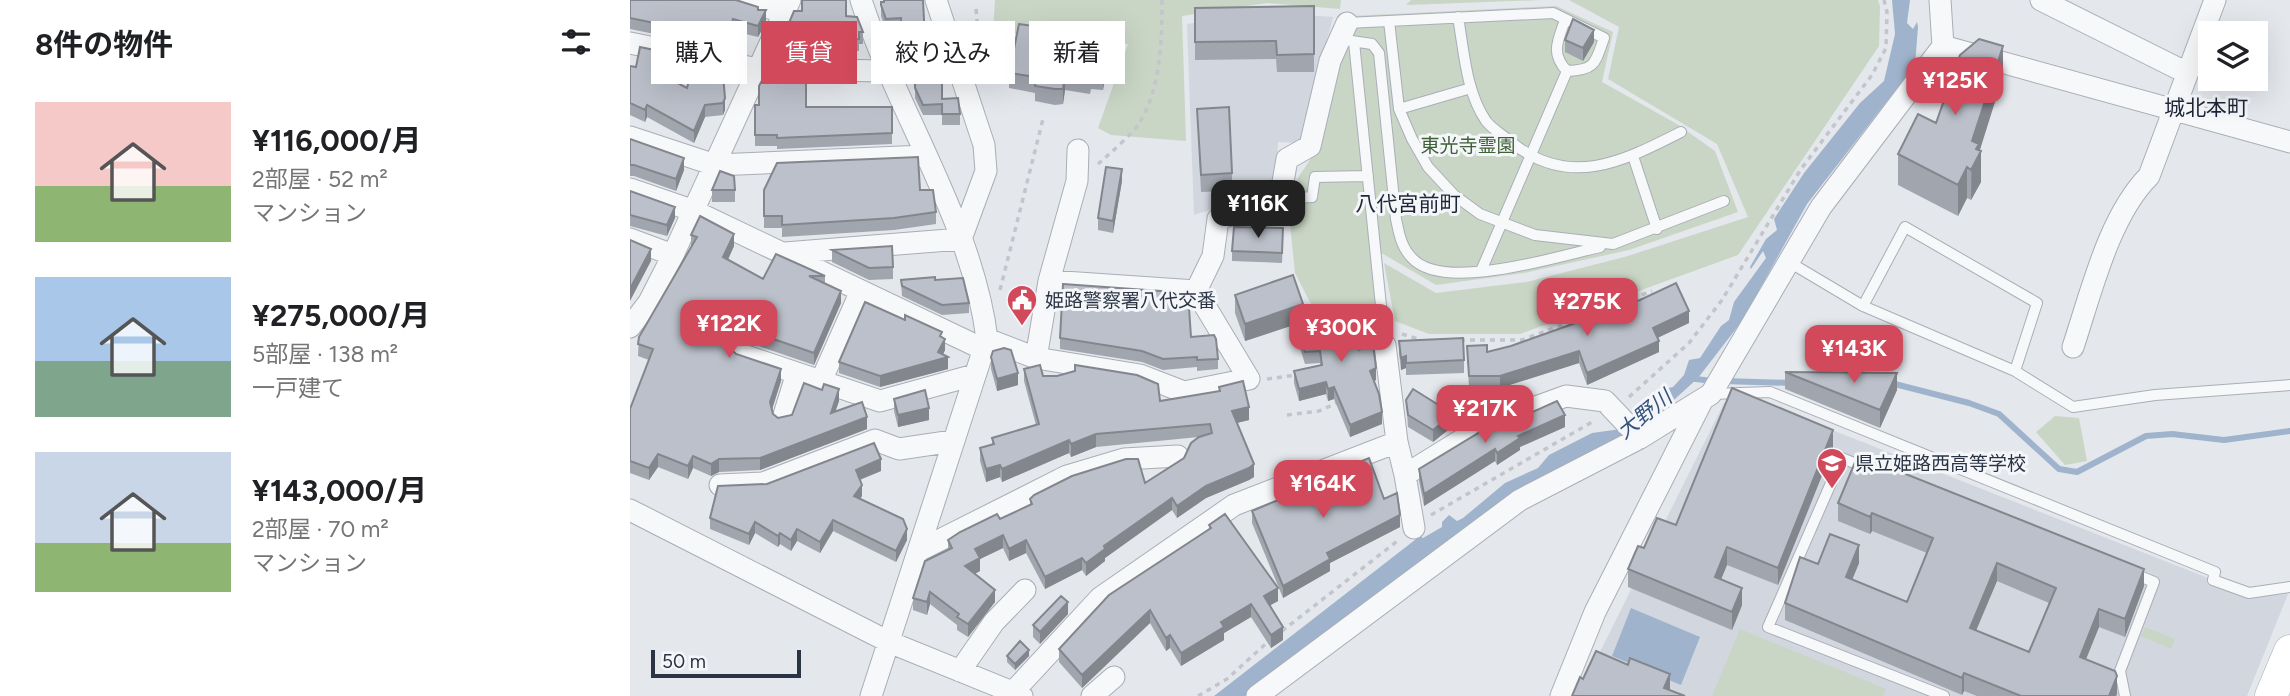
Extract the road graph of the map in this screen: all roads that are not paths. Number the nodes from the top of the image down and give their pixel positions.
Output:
1 (738, 0) edge
2 (861, 0) edge
3 (936, 0) edge
4 (1940, 0) edge
5 (2041, 0) edge
6 (2215, 0) edge
7 (787, 6) edge
8 (1458, 17) junction
9 (1566, 20) junction
10 (1389, 21) junction
11 (871, 27) edge
12 (1346, 35) junction
13 (630, 43) edge
14 (1943, 46) junction
15 (758, 69) junction
16 (871, 71) edge
17 (1567, 71) junction
18 (2187, 73) junction
19 (893, 84) edge
20 (1471, 88) junction
21 (1399, 108) junction
22 (2176, 108) junction
23 (1681, 132) dead end
24 (630, 136) edge
25 (2290, 142) edge
26 (1078, 150) dead end
27 (925, 156) junction
28 (1633, 156) junction
29 (1530, 157) junction
30 (715, 165) junction
31 (1368, 176) junction
32 (630, 188) edge
33 (1280, 199) junction
34 (1724, 201) dead end
35 (694, 211) junction
36 (1500, 223) junction
37 (1657, 229) junction
38 (630, 239) edge
39 (961, 239) junction
40 (1613, 244) junction
41 (782, 253) junction
42 (673, 255) junction
43 (1789, 262) junction
44 (1481, 271) junction
45 (1049, 281) junction
46 (860, 291) junction
47 (1196, 291) junction
48 (1863, 306) junction
49 (630, 327) edge
50 (1384, 335) joint
51 (985, 344) junction
52 (2073, 347) dead end
53 (740, 354) edge
54 (1036, 358) junction
55 (2015, 371) junction
56 (797, 373) junction
57 (974, 375) junction
58 (821, 381) junction
59 (2290, 385) edge
60 (1707, 398) junction
61 (783, 418) edge
62 (1640, 438) junction
63 (953, 441) junction
64 (1397, 442) junction
65 (1178, 456) dead end
66 (1879, 473) edge
67 (1405, 475) junction
68 (720, 485) edge
69 (630, 510) edge
70 (1414, 528) road end
71 (918, 551) junction
72 (2117, 567) edge
73 (2290, 587) edge
74 (1025, 590) dead end
75 (889, 642) junction
76 (2290, 651) edge
77 (960, 671) junction
78 (1114, 677) dead end
79 (1017, 694) edge
80 (871, 696) edge
81 (1091, 696) edge
82 (1257, 696) edge
83 (1561, 696) edge
84 (1944, 696) edge
85 (2125, 696) edge
86 (2271, 696) edge

1 - 7 street
2 - 11 street
3 - 39 street
4 - 14 street
5 - 18 street
6 - 18 street
7 - 15 street
8 - 9 lane
8 - 10 lane
8 - 20 lane
9 - 17 lane
9 - 17 lane
10 - 12 lane
10 - 21 lane
12 - 31 lane
12 - 33 street
12 - 44 lane
13 - 15 street
14 - 22 street
14 - 43 street
15 - 16 street
15 - 30 street
17 - 29 lane
18 - 22 street
19 - 27 street
20 - 21 lane
20 - 29 lane
21 - 36 lane
22 - 25 street
22 - 52 street
23 - 28 lane
24 - 30 street
26 - 45 street
27 - 30 street
27 - 39 street
28 - 29 lane
28 - 37 lane
29 - 36 lane
30 - 35 street
31 - 33 lane
31 - 50 lane
32 - 35 street
33 - 47 street
34 - 37 lane
35 - 41 street
35 - 42 street
36 - 40 lane
36 - 44 lane
37 - 40 lane
38 - 42 street
39 - 41 street
39 - 51 street
40 - 44 lane
41 - 46 street
42 - 49 street
43 - 48 lane
43 - 60 street
45 - 47 street
45 - 54 street
46 - 51 street
46 - 58 street
47 - 54 street
48 - 55 lane
48 - 55 lane
50 - 64 street
51 - 54 street
51 - 57 street
53 - 56 street
55 - 59 lane
56 - 58 street
56 - 61 street
57 - 58 street
57 - 63 street
60 - 62 street
60 - 73 lane
60 - 83 street
62 - 67 street
62 - 82 street
63 - 68 street
63 - 71 street
64 - 67 street
64 - 79 street
65 - 71 street
66 - 84 lane
67 - 70 street
69 - 75 street
71 - 75 street
72 - 85 lane
74 - 77 street
75 - 77 street
75 - 80 street
76 - 86 street
77 - 79 street
78 - 81 street

